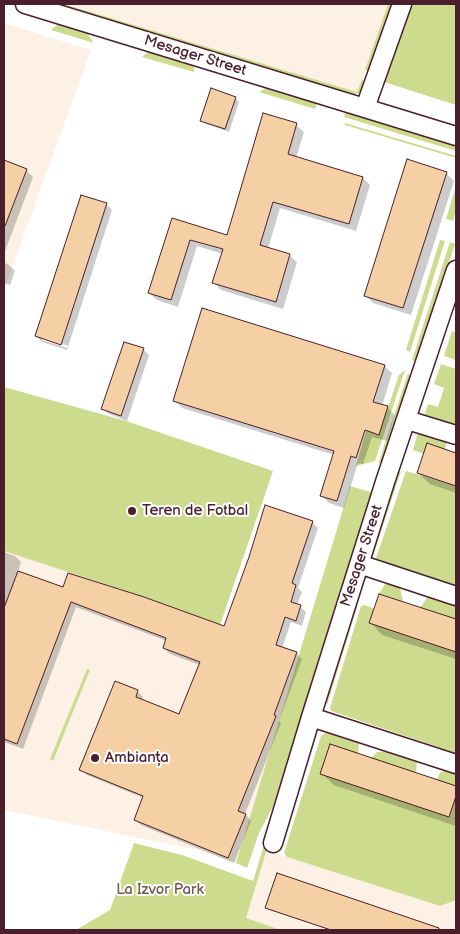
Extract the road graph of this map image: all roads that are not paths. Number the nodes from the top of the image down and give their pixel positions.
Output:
1 (25, 4) edge
2 (402, 4) edge
3 (365, 108) junction
4 (456, 136) edge
5 (456, 271) edge
6 (406, 420) junction
7 (456, 435) edge
8 (359, 564) junction
9 (456, 596) edge
10 (311, 717) junction
11 (456, 764) edge
12 (273, 843) dead end

1 - 3 lane, Mesager Street
2 - 3 lane
3 - 4 lane, Mesager Street
5 - 6 lane, Mesager Street
6 - 7 lane
6 - 8 lane, Mesager Street
8 - 9 lane
8 - 10 lane, Mesager Street
10 - 11 lane
10 - 12 lane, Mesager Street

